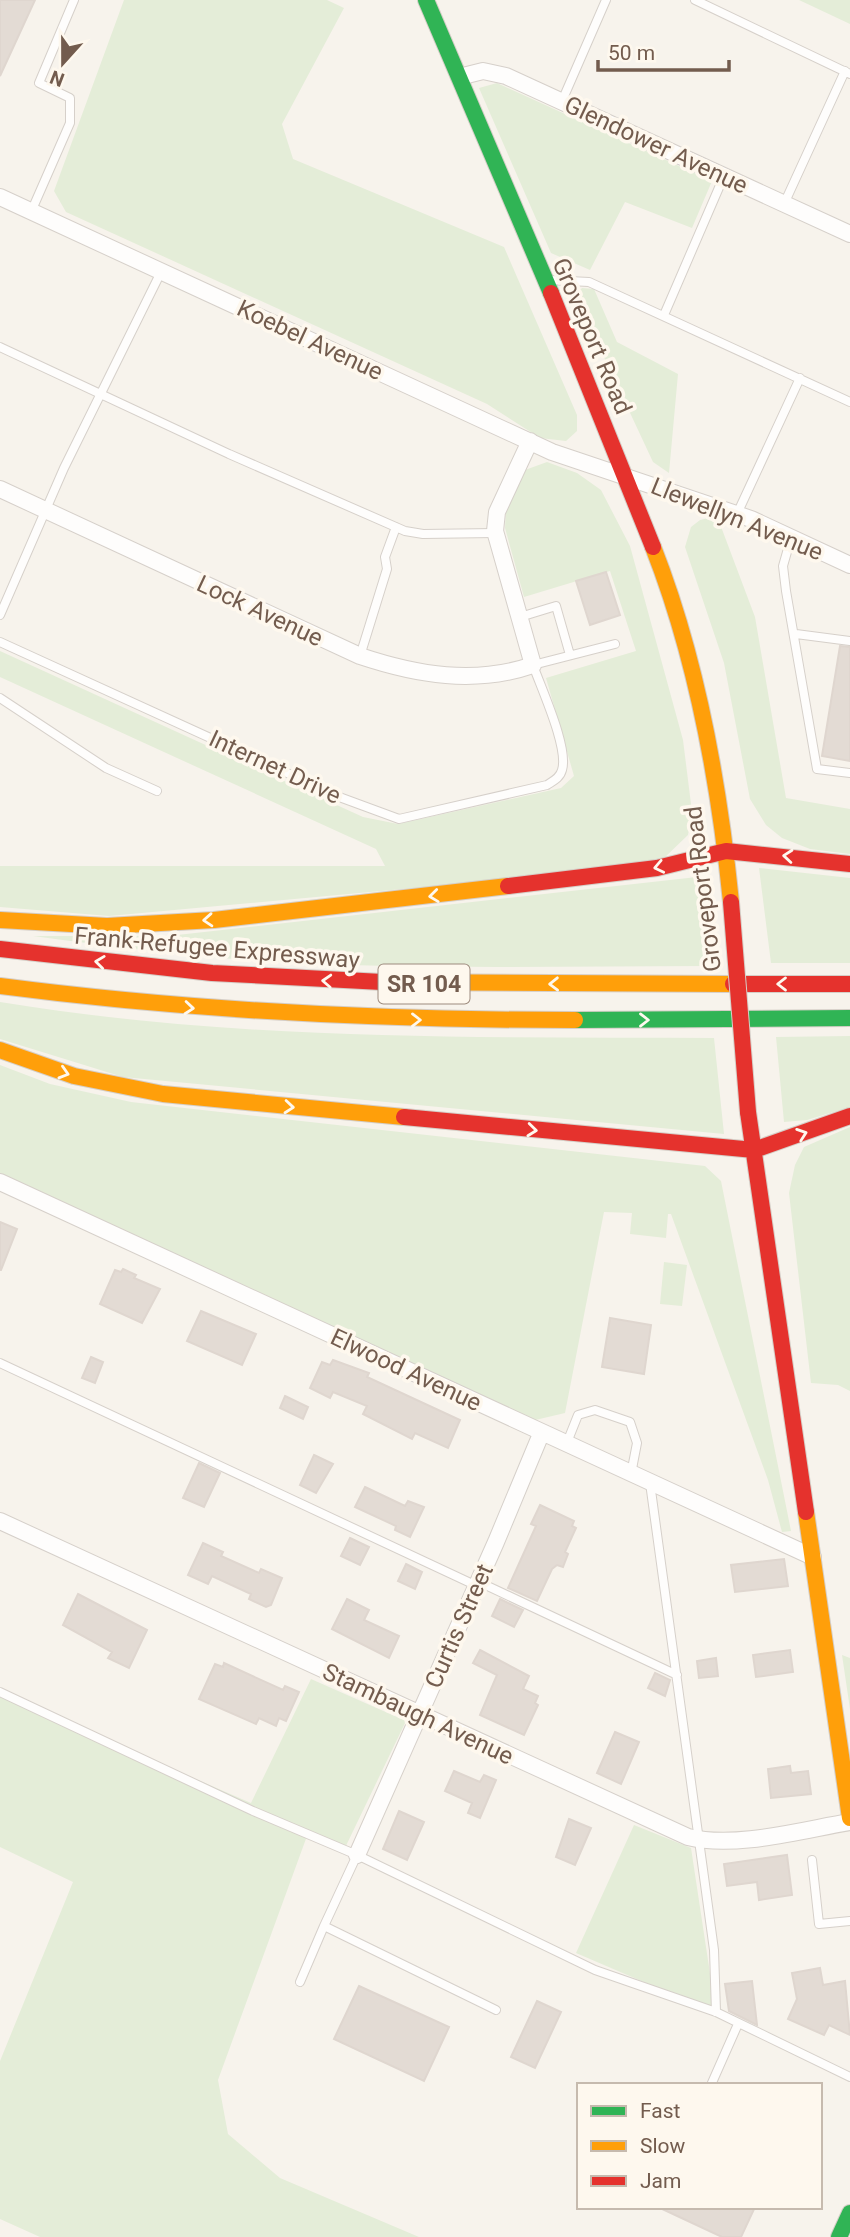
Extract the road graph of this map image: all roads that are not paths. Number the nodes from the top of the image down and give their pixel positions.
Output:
1 (74, 0) edge
2 (426, 0) edge
3 (606, 0) edge
4 (695, 0) edge
5 (847, 72) edge
6 (459, 77) junction
7 (562, 101) junction
8 (724, 176) junction
9 (0, 197) edge
10 (784, 204) junction
11 (31, 212) junction
12 (850, 234) edge
13 (161, 272) junction
14 (544, 280) junction
15 (664, 315) junction
16 (0, 346) edge
17 (800, 378) junction
18 (102, 394) junction
19 (850, 402) edge
20 (530, 442) junction
21 (624, 474) junction
22 (0, 489) edge
23 (46, 510) junction
24 (737, 514) junction
25 (397, 527) junction
26 (495, 533) junction
27 (791, 538) junction
28 (850, 565) edge
29 (0, 615) edge
30 (520, 617) junction
31 (796, 634) junction
32 (850, 640) edge
33 (0, 642) edge
34 (615, 644) dead end
35 (570, 655) junction
36 (360, 656) junction
37 (533, 664) junction
38 (0, 698) edge
39 (850, 773) edge
40 (157, 792) dead end
41 (726, 851) junction
42 (850, 864) edge
43 (0, 920) edge
44 (0, 949) edge
45 (850, 984) edge
46 (0, 986) edge
47 (850, 1018) edge
48 (0, 1050) edge
49 (850, 1116) edge
50 (754, 1150) junction
51 (0, 1182) edge
52 (0, 1363) edge
53 (541, 1434) junction
54 (566, 1445) junction
55 (631, 1474) junction
56 (650, 1483) junction
57 (0, 1521) edge
58 (813, 1557) junction
59 (478, 1584) junction
60 (677, 1675) junction
61 (0, 1692) edge
62 (420, 1715) junction
63 (850, 1820) edge
64 (701, 1840) junction
65 (358, 1855) junction
66 (813, 1860) dead end
67 (850, 1921) edge
68 (324, 1926) junction
69 (300, 1982) dead end
70 (496, 2010) dead end
71 (716, 2012) junction
72 (738, 2024) junction
73 (850, 2077) edge
74 (712, 2083) edge
75 (850, 2213) edge
76 (839, 2237) edge

1 - 11 lane
2 - 6 main road, Groveport Road
3 - 7 lane
4 - 5 lane
5 - 10 lane
6 - 7 street, Glendower Avenue
6 - 14 main road, Groveport Road
7 - 8 street, Glendower Avenue
8 - 10 street, Glendower Avenue
8 - 15 lane
9 - 11 street, Koebel Avenue
10 - 12 street, Glendower Avenue
11 - 13 street, Koebel Avenue
13 - 18 lane
13 - 20 street, Koebel Avenue
14 - 15 lane
14 - 21 main road, Groveport Road
15 - 17 lane
16 - 18 lane
17 - 19 lane
17 - 24 lane
18 - 23 lane
18 - 25 lane
20 - 21 street, Koebel Avenue
20 - 26 street
21 - 24 street, Llewellyn Avenue
21 - 41 main road, Groveport Road
22 - 23 street, Lock Avenue
23 - 29 lane
23 - 36 street, Lock Avenue
24 - 27 street, Llewellyn Avenue
25 - 26 lane
25 - 36 lane
26 - 30 street
27 - 28 street, Llewellyn Avenue
27 - 31 lane
30 - 35 lane
30 - 37 street
31 - 32 lane
31 - 39 lane
33 - 37 lane, Internet Drive
34 - 35 lane, Lock Avenue
35 - 37 lane, Lock Avenue
36 - 37 street, Lock Avenue
38 - 40 lane
42 -> 41 main road
41 -> 43 main road
41 - 50 main road, Groveport Road, bridge
45 -> 44 main road, Frank-Refugee Expressway / SR 104
46 -> 47 main road, SR 104
48 -> 50 main road
50 -> 49 main road
50 - 58 main road, Groveport Road
51 - 53 street, Elwood Avenue
52 - 59 lane
53 - 54 street, Elwood Avenue
53 - 59 street, Curtis Street
54 - 55 street, Elwood Avenue
54 - 55 lane
55 - 56 street, Elwood Avenue
56 - 58 street, Elwood Avenue
56 - 60 lane
57 - 62 street, Stambaugh Avenue
58 - 63 main road, Groveport Road
59 - 60 lane
59 - 62 street, Curtis Street
60 - 64 lane
61 - 65 lane
62 - 64 street, Stambaugh Avenue
62 - 65 street, Curtis Street
63 - 64 street, Stambaugh Avenue
64 - 71 lane
65 - 68 lane
65 - 71 lane
66 - 67 lane
68 - 69 lane
68 - 70 lane
71 - 72 lane
72 - 73 lane
72 - 74 lane
75 - 76 main road

